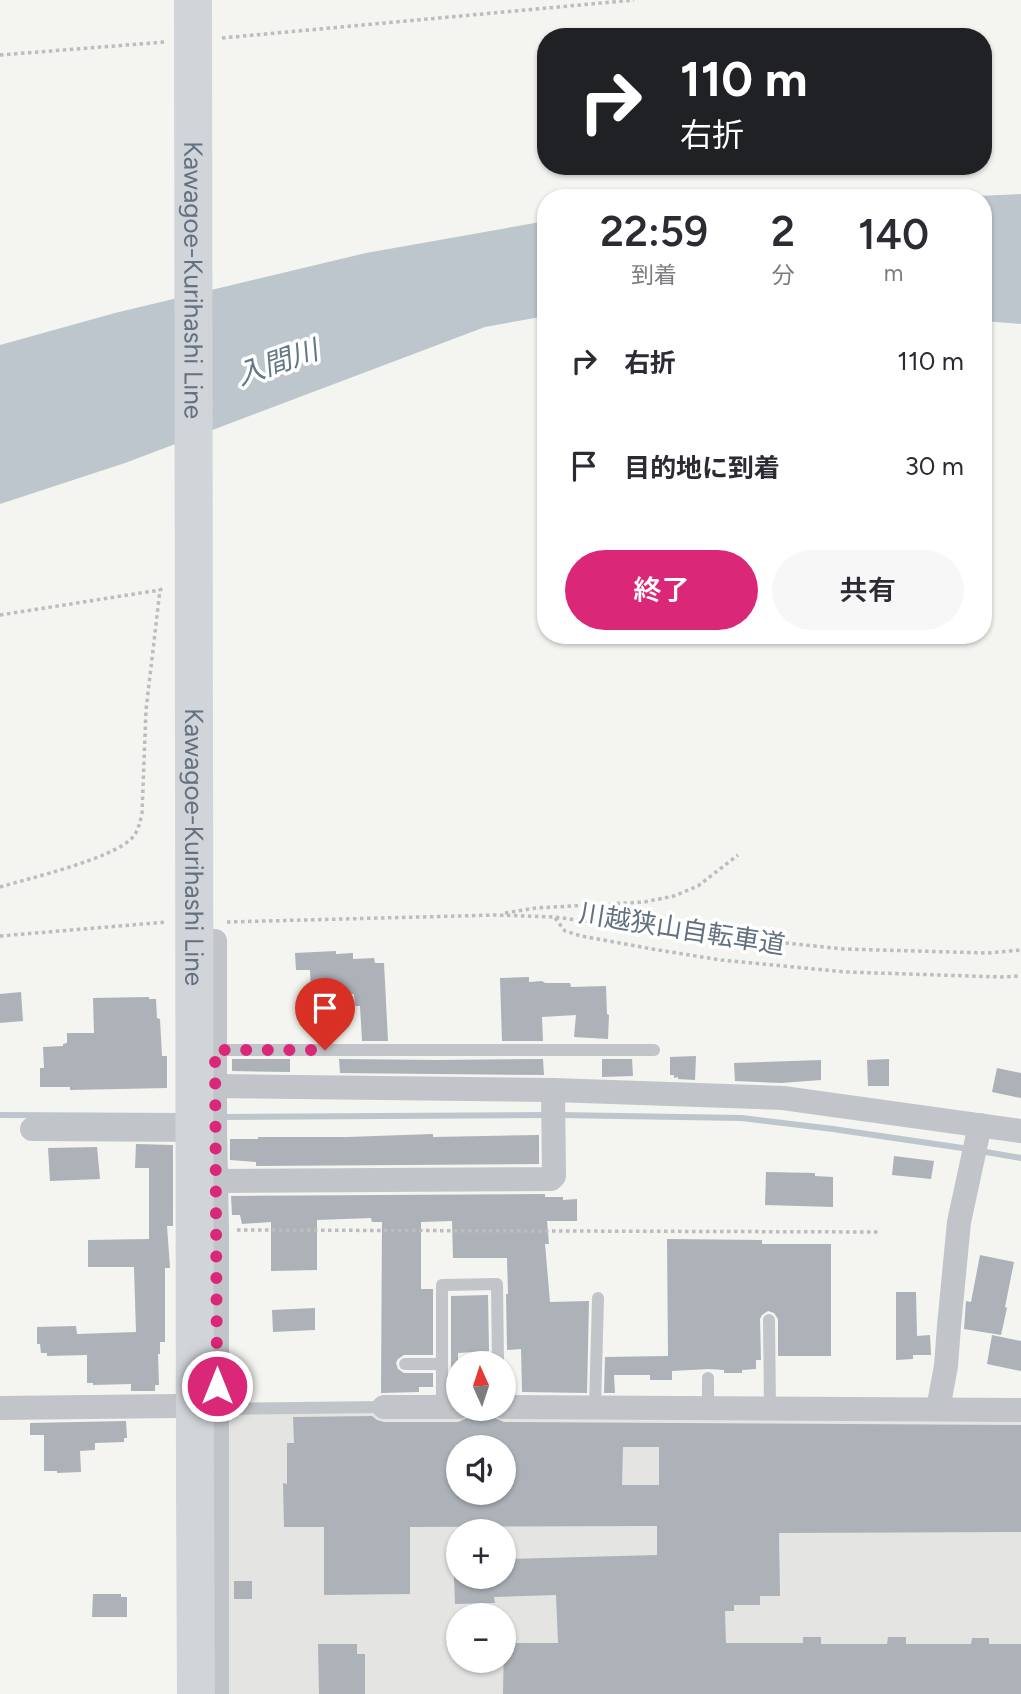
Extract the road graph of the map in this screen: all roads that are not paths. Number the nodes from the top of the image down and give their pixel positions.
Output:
1 (193, 32) edge
2 (220, 932) road end
3 (215, 1050) junction
4 (654, 1050) dead end
5 (215, 1086) junction
6 (553, 1090) junction
7 (980, 1125) junction
8 (32, 1129) dead end
9 (215, 1130) junction
10 (1021, 1131) edge
11 (216, 1181) junction
12 (218, 1230) junction
13 (598, 1298) dead end
14 (769, 1320) dead end
15 (498, 1351) edge
16 (405, 1364) dead end
17 (442, 1364) junction
18 (708, 1378) dead end
19 (446, 1386) edge
20 (177, 1406) junction
21 (384, 1407) joint
22 (446, 1407) edge
23 (516, 1407) edge
24 (595, 1407) junction
25 (0, 1408) edge
26 (708, 1408) junction
27 (771, 1408) junction
28 (218, 1409) junction
29 (938, 1409) junction
30 (1021, 1410) edge
31 (178, 1694) edge
32 (196, 1694) edge
33 (217, 1694) edge

1 - 32 main road, Kawagoe-Kurihashi Line
2 - 3 street
3 - 4 lane
3 - 5 street
5 - 6 street
5 - 9 street
6 - 7 street
6 - 11 street
7 - 10 street
7 - 29 street
8 - 9 street
9 - 11 street
11 - 12 street
12 - 20 street
12 - 28 street
13 - 24 lane
14 - 27 lane
15 - 17 lane
16 - 17 lane
17 - 19 lane
18 - 26 lane
20 - 25 street
20 - 31 street
21 - 22 street
21 - 28 lane
23 - 24 street
24 - 26 street
26 - 27 street
27 - 29 street
28 - 33 street
29 - 30 street

